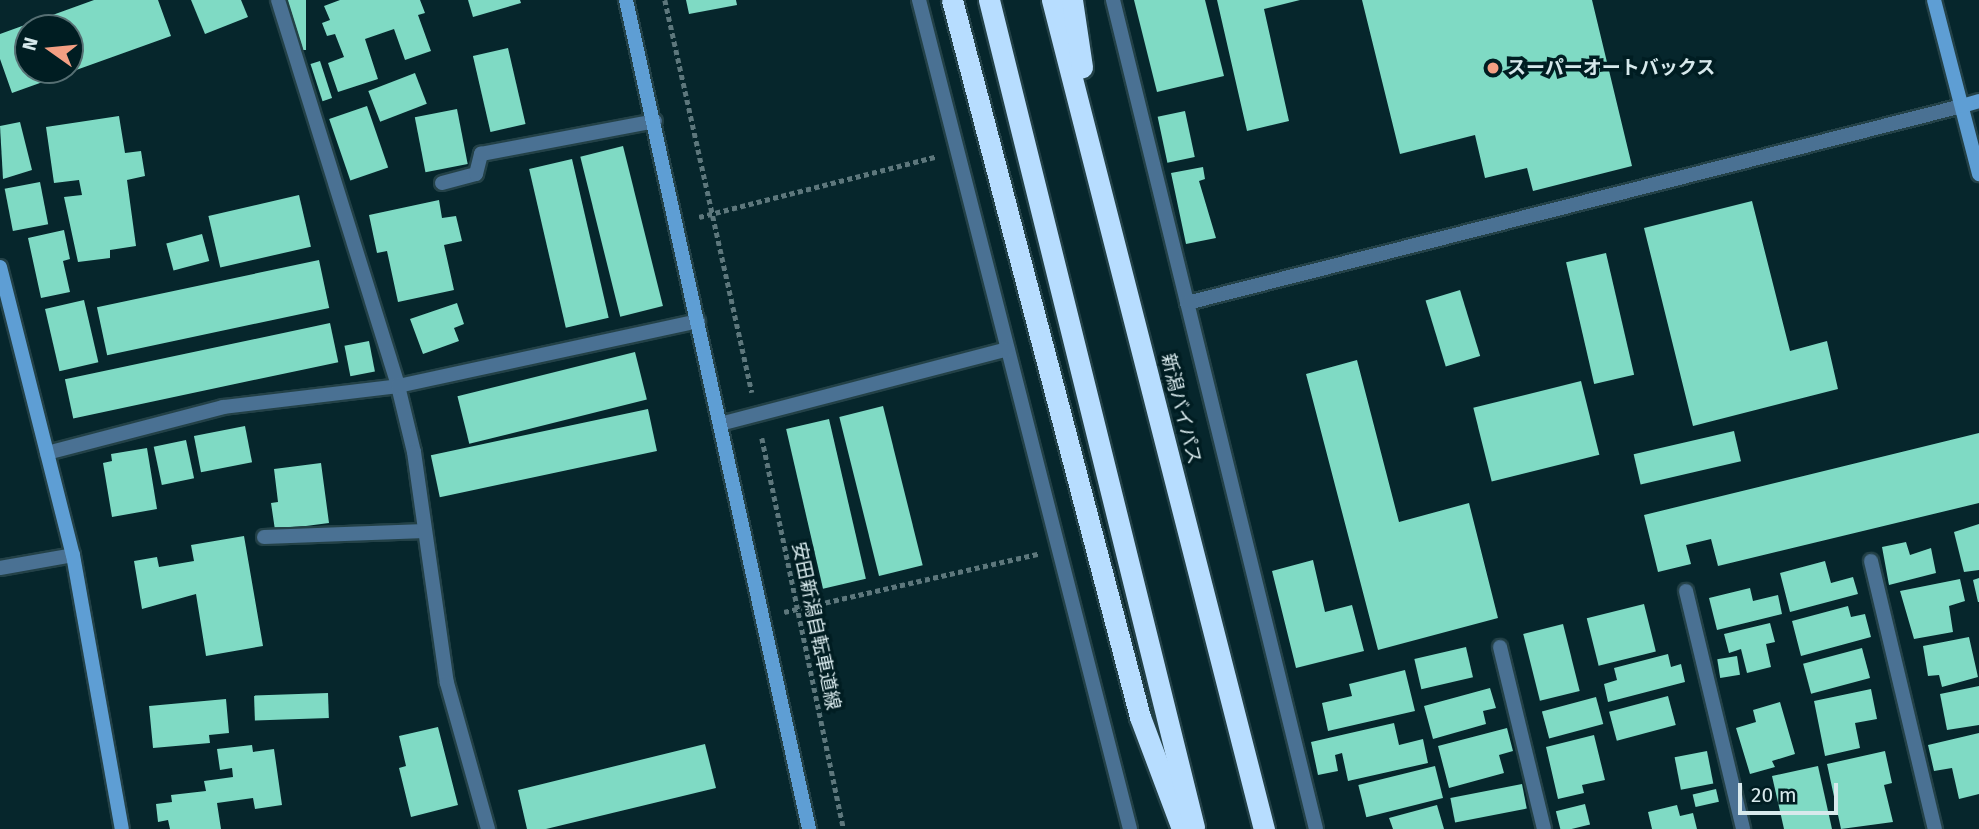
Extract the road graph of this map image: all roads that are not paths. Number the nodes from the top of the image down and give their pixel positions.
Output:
1 (278, 0) edge
2 (626, 0) edge
3 (919, 0) edge
4 (952, 0) edge
5 (989, 0) edge
6 (1052, 0) edge
7 (1072, 0) edge
8 (1113, 0) edge
9 (1934, 0) edge
10 (1979, 101) edge
11 (1962, 106) junction
12 (655, 121) junction
13 (1979, 174) edge
14 (1099, 177) junction
15 (442, 183) dead end
16 (0, 267) edge
17 (1187, 303) junction
18 (698, 321) junction
19 (1007, 349) junction
20 (398, 386) junction
21 (720, 424) junction
22 (47, 453) junction
23 (425, 531) junction
24 (264, 537) dead end
25 (73, 555) junction
26 (1871, 561) dead end
27 (0, 568) edge
28 (1686, 591) dead end
29 (1500, 647) dead end
30 (122, 829) edge
31 (488, 829) edge
32 (809, 829) edge
33 (1129, 829) edge
34 (1182, 829) edge
35 (1194, 829) edge
36 (1264, 829) edge
37 (1315, 829) edge
38 (1544, 829) edge
39 (1743, 829) edge
40 (1934, 829) edge

1 - 20 street
2 - 12 street
3 - 19 street
4 - 34 highway
5 - 35 highway
6 - 14 highway, 新潟バイパス
7 - 14 highway
8 - 17 street
9 - 11 street
10 - 11 street
11 - 13 street
11 - 17 street
12 - 15 street
12 - 18 street
14 - 36 highway, 新潟バイパス
16 - 22 street
17 - 37 street
18 - 20 street
18 - 21 street
19 - 21 street
19 - 33 street
20 - 22 street
20 - 23 street
21 - 32 street
22 - 25 street
23 - 24 street
23 - 31 street
25 - 27 street
25 - 30 street
26 - 40 street
28 - 39 street
29 - 38 street

